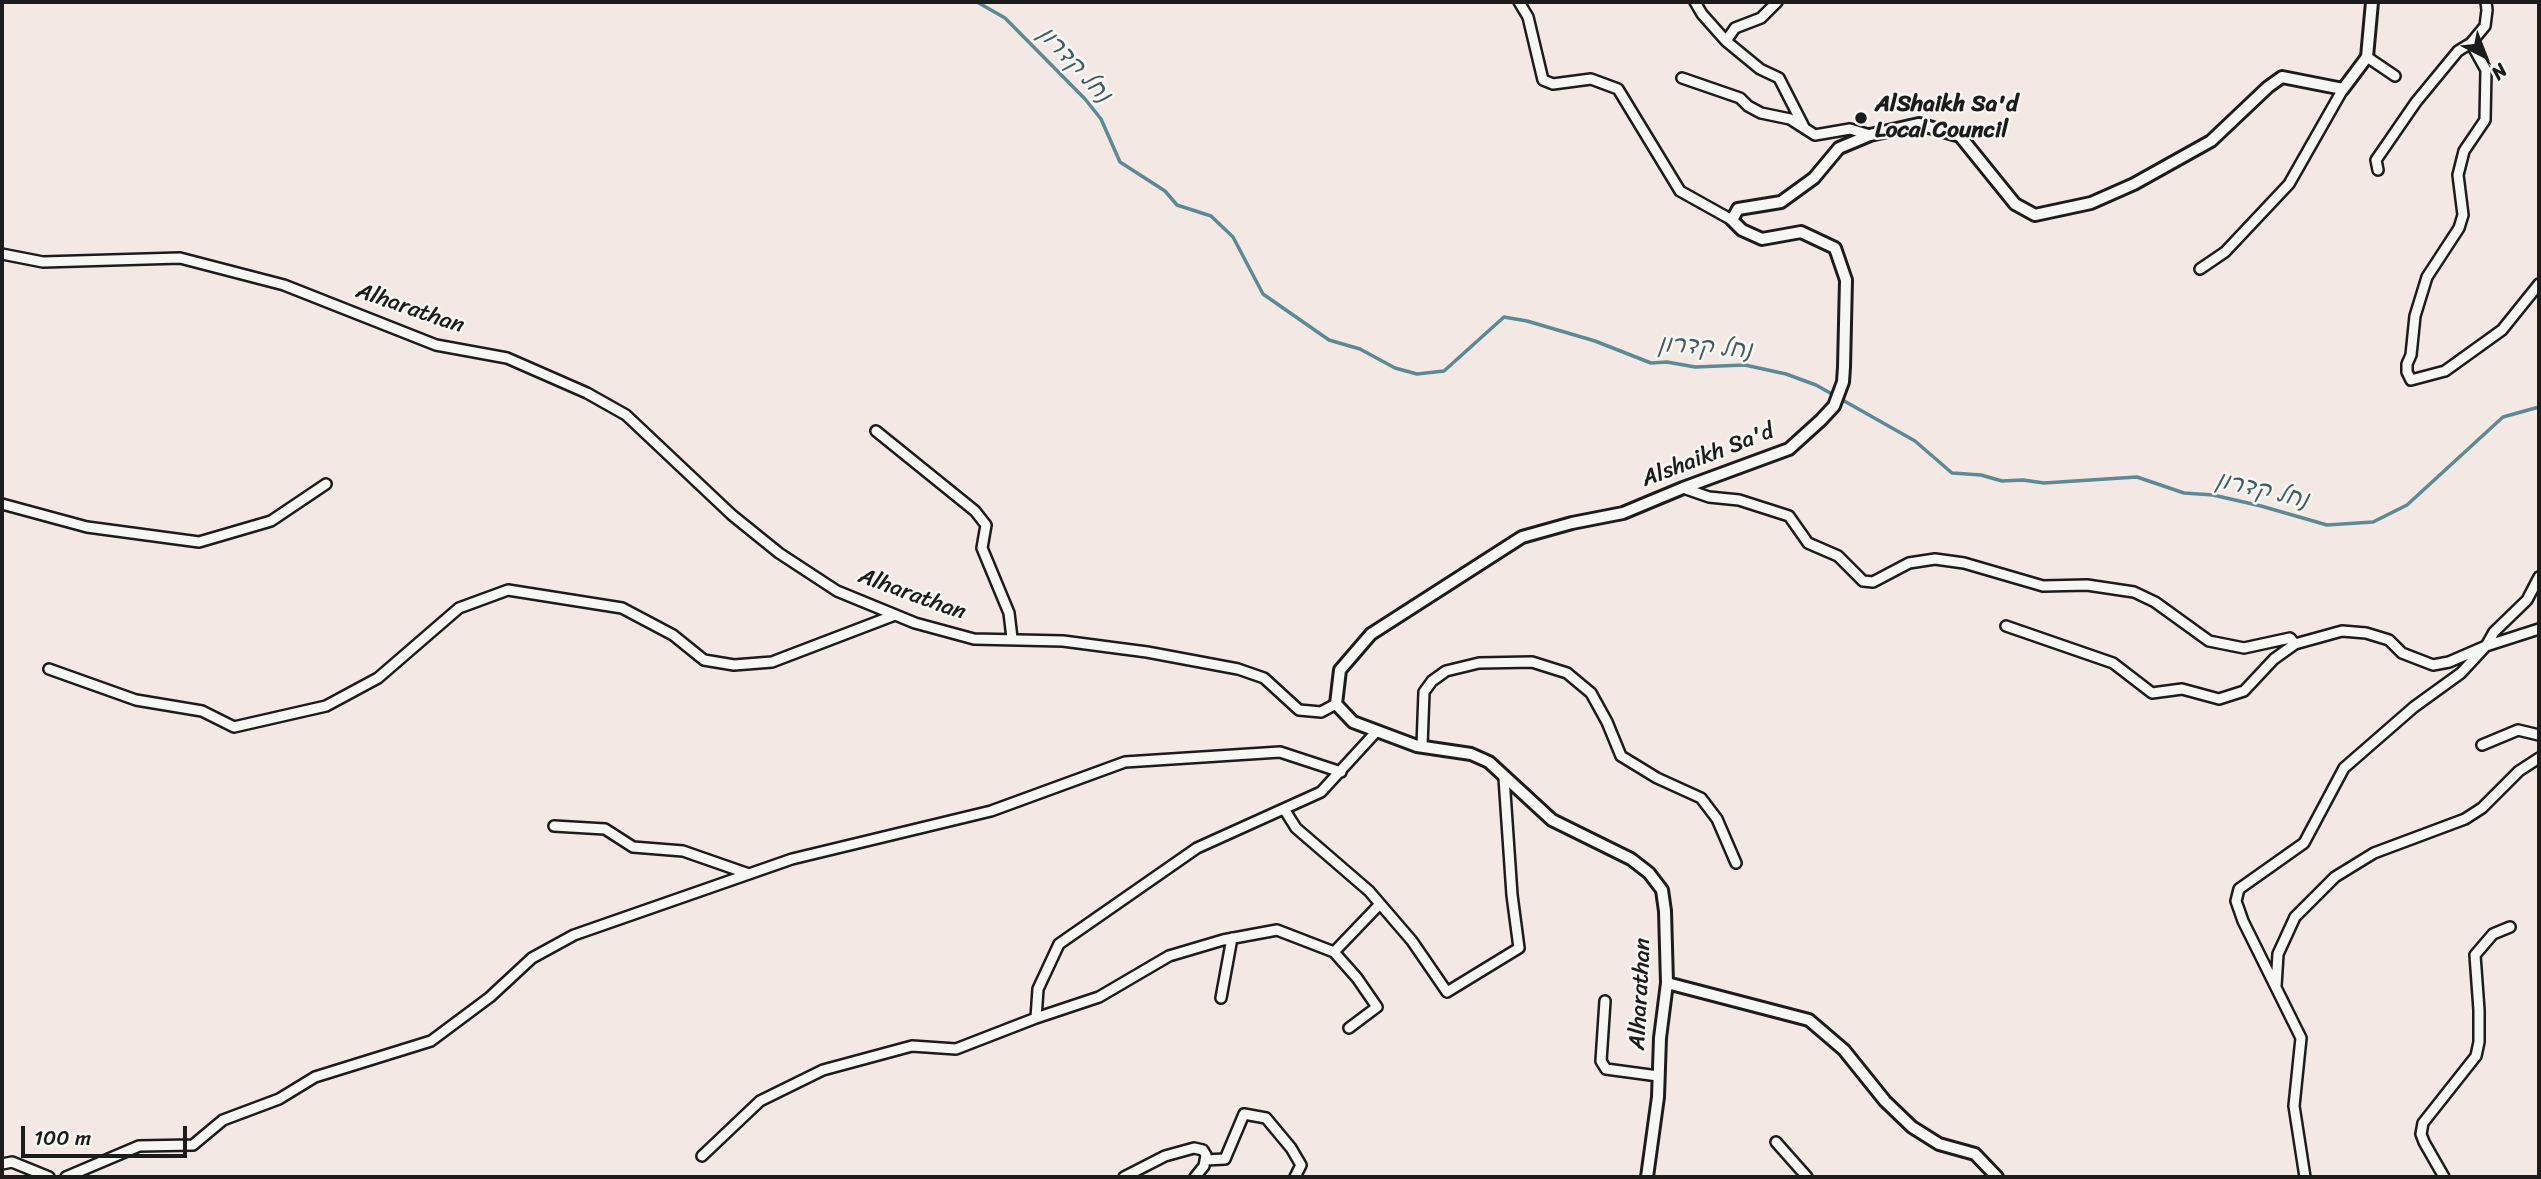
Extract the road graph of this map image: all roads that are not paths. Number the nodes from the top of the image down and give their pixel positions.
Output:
1 (1519, 2) edge
2 (1695, 2) edge
3 (1777, 2) edge
4 (2372, 2) edge
5 (2486, 2) edge
6 (1726, 41) junction
7 (2471, 43) junction
8 (2367, 57) junction
9 (2395, 76) dead end
10 (1682, 78) dead end
11 (2343, 89) junction
12 (1805, 128) junction
13 (1870, 135) junction
14 (2378, 170) dead end
15 (1732, 220) junction
16 (2, 254) edge
17 (2200, 269) dead end
18 (2539, 284) edge
19 (876, 431) dead end
20 (326, 484) dead end
21 (1683, 488) junction
22 (2, 503) edge
23 (2539, 577) edge
24 (895, 615) junction
25 (2006, 626) dead end
26 (2539, 629) edge
27 (1012, 638) junction
28 (2295, 644) junction
29 (2486, 646) junction
30 (49, 669) dead end
31 (1336, 704) junction
32 (1376, 732) junction
33 (2539, 735) edge
34 (2482, 745) dead end
35 (1422, 746) junction
36 (2539, 758) edge
37 (1341, 772) junction
38 (1504, 778) junction
39 (1284, 809) junction
40 (554, 827) dead end
41 (1736, 863) dead end
42 (750, 874) junction
43 (1380, 904) junction
44 (2510, 927) dead end
45 (1232, 938) junction
46 (1334, 952) junction
47 (1667, 983) junction
48 (2276, 988) junction
49 (1221, 998) dead end
50 (1605, 1002) dead end
51 (1036, 1018) junction
52 (1349, 1028) dead end
53 (1658, 1076) junction
54 (1776, 1142) dead end
55 (702, 1156) dead end
56 (1205, 1160) junction
57 (2, 1164) edge
58 (49, 1177) edge
59 (66, 1177) edge
60 (1124, 1177) edge
61 (1195, 1177) edge
62 (1295, 1177) edge
63 (1647, 1177) edge
64 (1807, 1177) edge
65 (1997, 1177) edge
66 (2305, 1177) edge
67 (2444, 1177) edge

1 - 15 street
2 - 6 street
3 - 6 street
4 - 8 street
5 - 7 street
6 - 12 street
7 - 14 street
7 - 18 street
8 - 9 street
8 - 11 street
10 - 12 street
11 - 13 street
11 - 17 street
12 - 13 street
13 - 15 street
15 - 21 street, Alshaikh Sa'd
16 - 24 street, Alharathan
19 - 27 street
20 - 22 street
21 - 28 street
21 - 31 street, Alshaikh Sa'd
23 - 29 street
24 - 27 street, Alharathan
24 - 30 street
25 - 28 street
26 - 29 street
27 - 31 street, Alharathan
28 - 29 street
29 - 48 street
31 - 32 street, Alharathan
32 - 35 street, Alharathan
32 - 37 street
33 - 34 street
35 - 38 street, Alharathan
35 - 41 street
36 - 48 street
37 - 39 street
37 - 42 street
38 - 43 street
38 - 47 street, Alharathan
39 - 43 street
39 - 51 street
40 - 42 street
42 - 59 street
43 - 46 street
44 - 67 street
45 - 46 street
45 - 49 street
45 - 51 street
46 - 52 street
47 - 53 street, Alharathan
47 - 65 street
48 - 66 street
50 - 53 street
51 - 55 street
53 - 63 street, Alharathan
54 - 64 street
56 - 60 street
56 - 61 street
56 - 62 street
57 - 58 street

